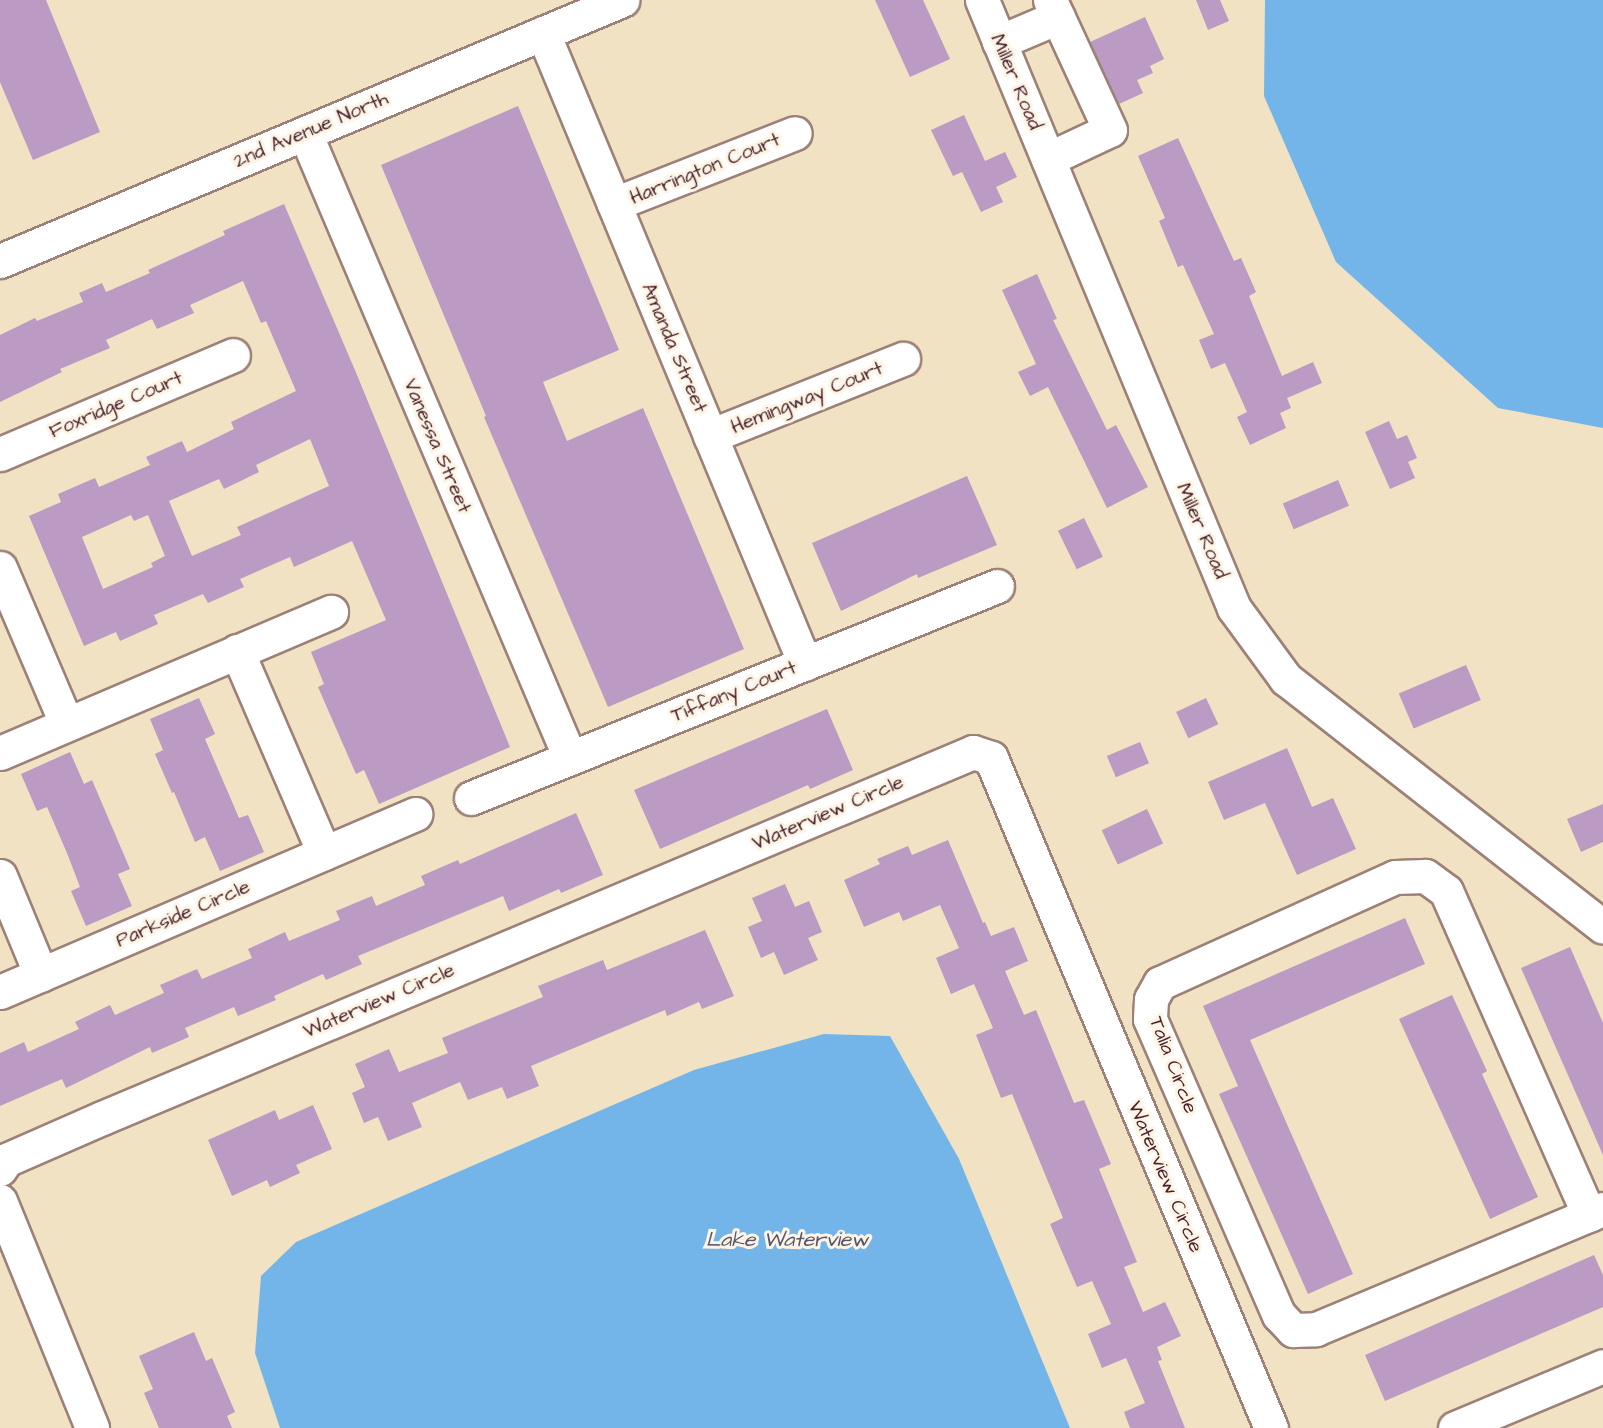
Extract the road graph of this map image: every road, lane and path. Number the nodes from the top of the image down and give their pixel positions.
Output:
1 (982, 0) edge
2 (601, 4) edge
3 (1054, 9) edge
4 (543, 33) junction
5 (999, 42) junction
6 (304, 133) junction
7 (795, 133) dead end
8 (1048, 159) junction
9 (614, 204) junction
10 (0, 261) edge
11 (232, 356) dead end
12 (903, 359) dead end
13 (710, 436) junction
14 (0, 454) edge
15 (0, 568) edge
16 (997, 586) dead end
17 (331, 612) dead end
18 (237, 651) junction
19 (805, 664) junction
20 (66, 723) junction
21 (0, 753) edge
22 (570, 758) junction
23 (471, 798) dead end
24 (416, 814) dead end
25 (324, 853) junction
26 (0, 876) edge
27 (1603, 927) edge
28 (41, 975) junction
29 (0, 992) edge
30 (0, 1169) edge
31 (0, 1201) edge
32 (1596, 1212) edge
33 (1603, 1366) edge
34 (92, 1428) edge
35 (1271, 1428) edge
36 (1455, 1428) edge

1 - 5 street, Miller Road
2 - 4 street, 2nd Avenue North
3 - 5 street
3 - 8 street
4 - 6 street, 2nd Avenue North
4 - 9 street, Amanda Street
5 - 8 street, Miller Road
6 - 10 street, 2nd Avenue North
6 - 22 street, Vanessa Street
7 - 9 street, Harrington Court
8 - 27 street, Miller Road
9 - 13 street, Amanda Street
11 - 14 street, Foxridge Court
12 - 13 street, Hemingway Court
13 - 19 street, Amanda Street
15 - 20 street
16 - 19 street, Tiffany Court
17 - 18 street
18 - 20 street
18 - 25 street
19 - 22 street, Tiffany Court
20 - 21 street
22 - 23 street, Tiffany Court
24 - 25 street, Parkside Circle
25 - 28 street, Parkside Circle
26 - 28 street
28 - 29 street, Parkside Circle
30 - 35 street, Waterview Circle
31 - 34 street
32 - 32 street, Talia Circle
33 - 36 street

